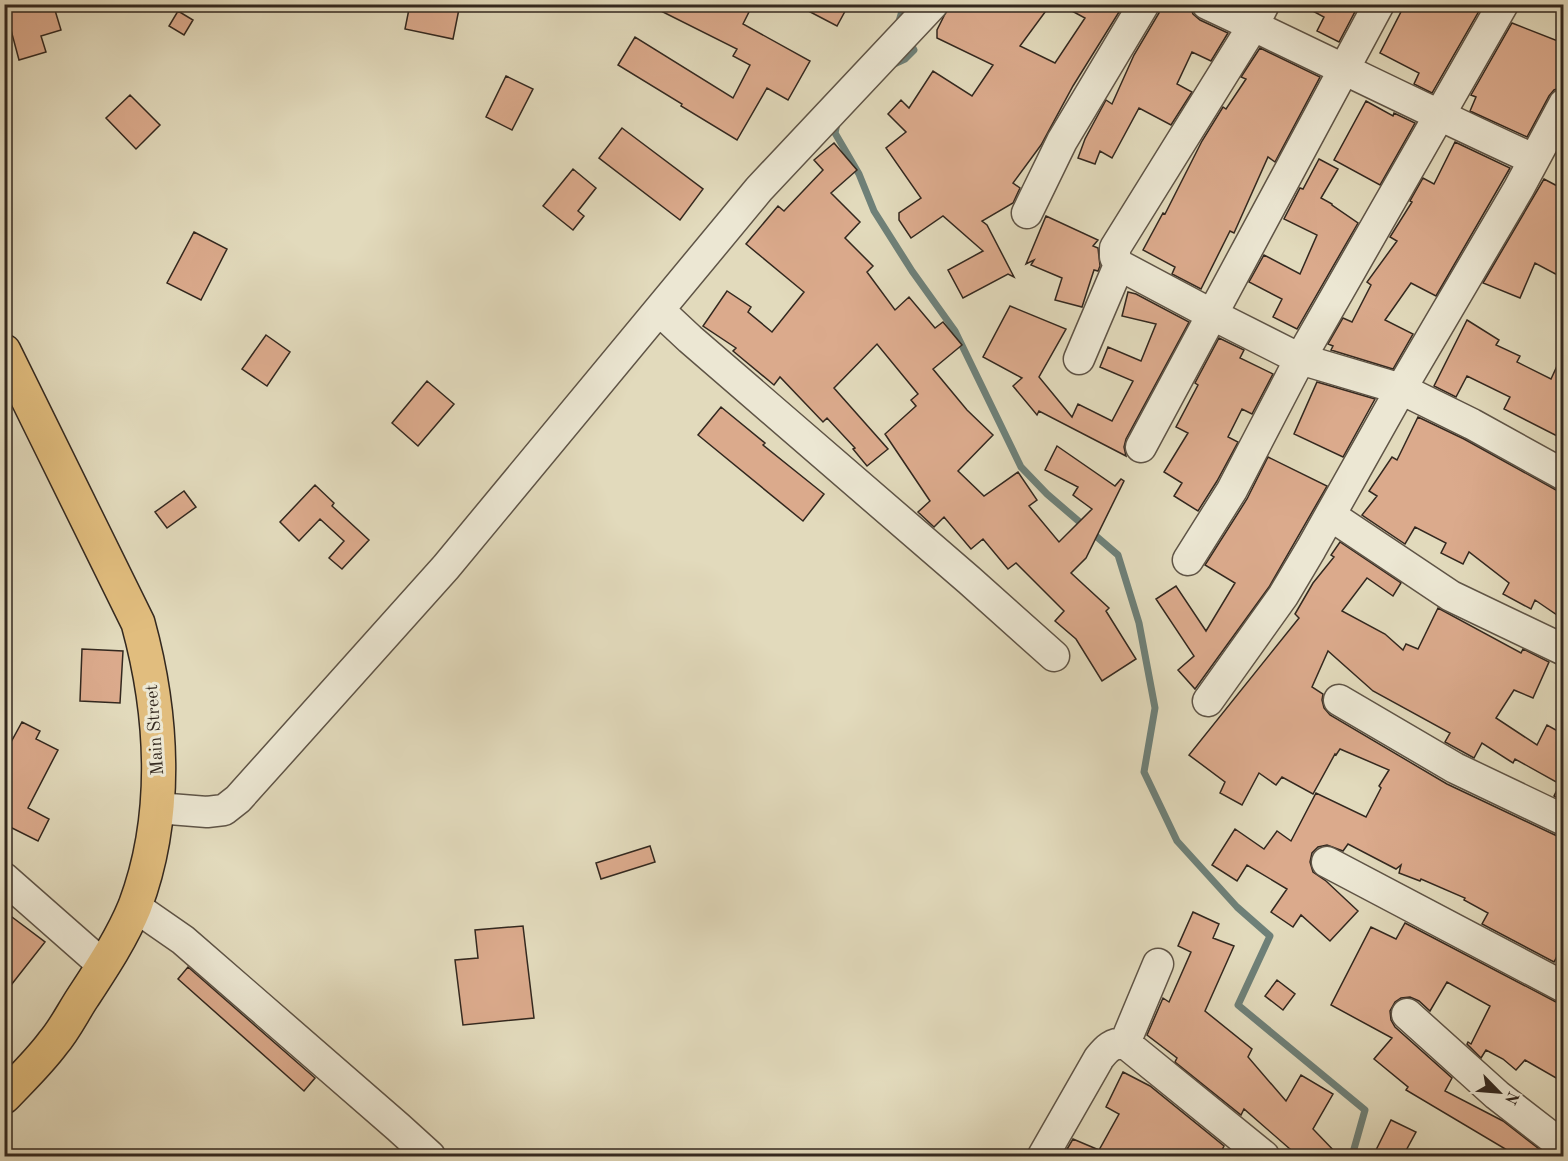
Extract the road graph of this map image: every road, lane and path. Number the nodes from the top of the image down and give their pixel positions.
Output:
1 (933, 4) edge
2 (1144, 4) edge
3 (1207, 4) edge
4 (1379, 4) edge
5 (1503, 4) edge
6 (1259, 15) edge
7 (1344, 68) junction
8 (1563, 104) edge
9 (1440, 117) junction
10 (1533, 159) junction
11 (1027, 213) dead end
12 (1119, 265) junction
13 (659, 310) junction
14 (1211, 314) junction
15 (4, 351) edge
16 (1079, 358) dead end
17 (1300, 359) junction
18 (1401, 389) junction
19 (1141, 447) dead end
20 (1563, 475) edge
21 (1330, 515) junction
22 (1188, 560) dead end
23 (1563, 650) edge
24 (1054, 656) dead end
25 (1339, 700) dead end
26 (1208, 701) dead end
27 (158, 808) junction
28 (1563, 820) edge
29 (1327, 862) dead end
30 (4, 878) edge
31 (134, 906) junction
32 (1158, 964) dead end
33 (104, 966) junction
34 (1563, 987) edge
35 (1407, 1014) dead end
36 (1125, 1043) junction
37 (4, 1097) edge
38 (1563, 1147) edge
39 (430, 1156) edge
40 (1043, 1156) edge
41 (1264, 1156) edge

1 - 13 street
2 - 11 street
3 - 6 street
4 - 7 street
5 - 9 street
6 - 7 street
6 - 12 street
7 - 9 street
7 - 14 street
8 - 10 street
9 - 10 street
9 - 17 street
10 - 18 street
12 - 14 street
12 - 16 street
13 - 24 street
13 - 27 street
14 - 17 street
14 - 19 street
15 - 27 main road, Main Street
17 - 18 street
17 - 22 street
18 - 20 street
18 - 21 street
21 - 23 street
21 - 26 street
25 - 28 street
27 - 31 main road, Main Street
29 - 34 street
30 - 33 street
31 - 33 main road, Main Street
31 - 39 street
32 - 36 street
33 - 37 main road, Main Street
35 - 38 street
36 - 40 street
36 - 41 street

